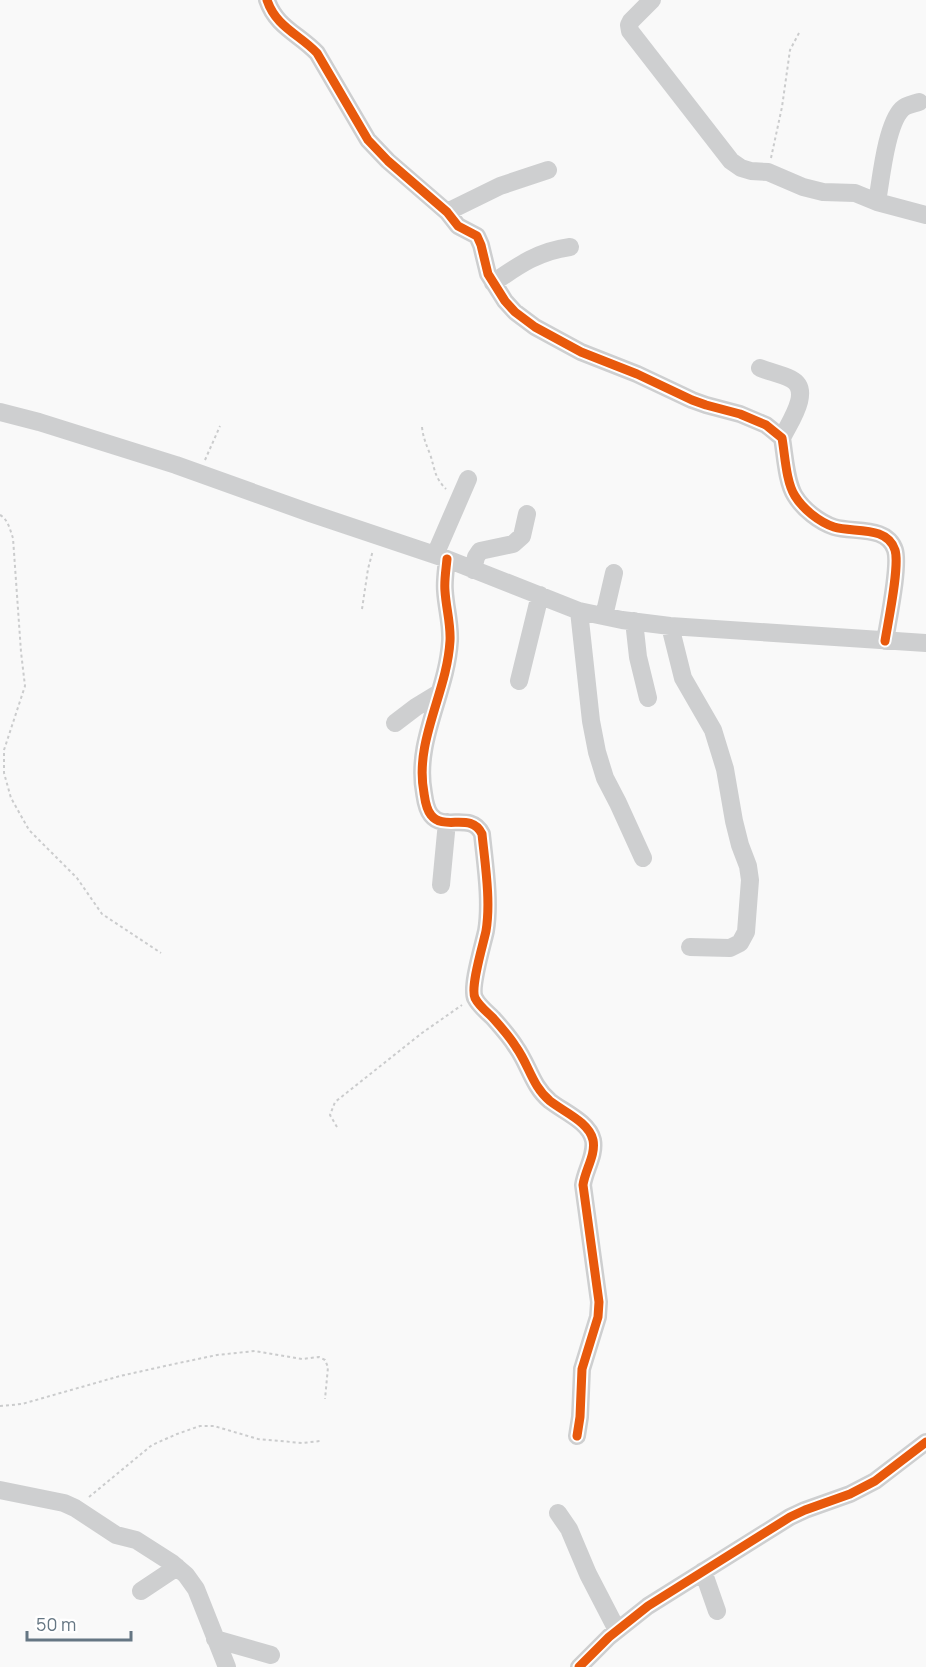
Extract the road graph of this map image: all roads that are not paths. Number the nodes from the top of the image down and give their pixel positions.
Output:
1 (267, 0) edge
2 (652, 0) edge
3 (919, 102) dead end
4 (548, 170) dead end
5 (877, 202) junction
6 (447, 212) junction
7 (926, 215) edge
8 (570, 248) dead end
9 (493, 283) junction
10 (760, 368) dead end
11 (0, 412) edge
12 (782, 438) junction
13 (468, 479) dead end
14 (527, 514) dead end
15 (441, 557) junction
16 (473, 570) junction
17 (614, 573) dead end
18 (540, 595) junction
19 (579, 611) junction
20 (604, 616) junction
21 (634, 621) junction
22 (670, 626) junction
23 (885, 641) junction
24 (926, 643) edge
25 (519, 681) dead end
26 (439, 693) junction
27 (648, 698) dead end
28 (395, 723) dead end
29 (447, 822) junction
30 (643, 858) dead end
31 (441, 885) dead end
32 (690, 947) dead end
33 (577, 1436) dead end
34 (926, 1442) edge
35 (0, 1491) edge
36 (558, 1513) dead end
37 (177, 1568) junction
38 (703, 1571) junction
39 (141, 1591) dead end
40 (717, 1611) dead end
41 (617, 1630) junction
42 (215, 1639) junction
43 (271, 1655) dead end
44 (227, 1667) edge
45 (579, 1667) edge

1 - 6 street
2 - 5 street
3 - 5 street
4 - 6 street
5 - 7 street
6 - 9 street
8 - 9 street
9 - 12 street
10 - 12 street
11 - 15 street
12 - 23 street
13 - 15 street
14 - 16 street
15 - 16 street
15 - 26 street
16 - 18 street
17 - 20 street
18 - 19 street
18 - 25 street
19 - 20 street
19 - 30 street
20 - 21 street
21 - 22 street
21 - 27 street
22 - 23 street
22 - 32 street
23 - 24 street
26 - 28 street
26 - 29 street
29 - 31 street
29 - 33 street
34 - 38 street
35 - 37 street
36 - 41 street
37 - 39 street
37 - 42 street
38 - 40 street
38 - 41 street
41 - 45 street
42 - 43 street
42 - 44 street

